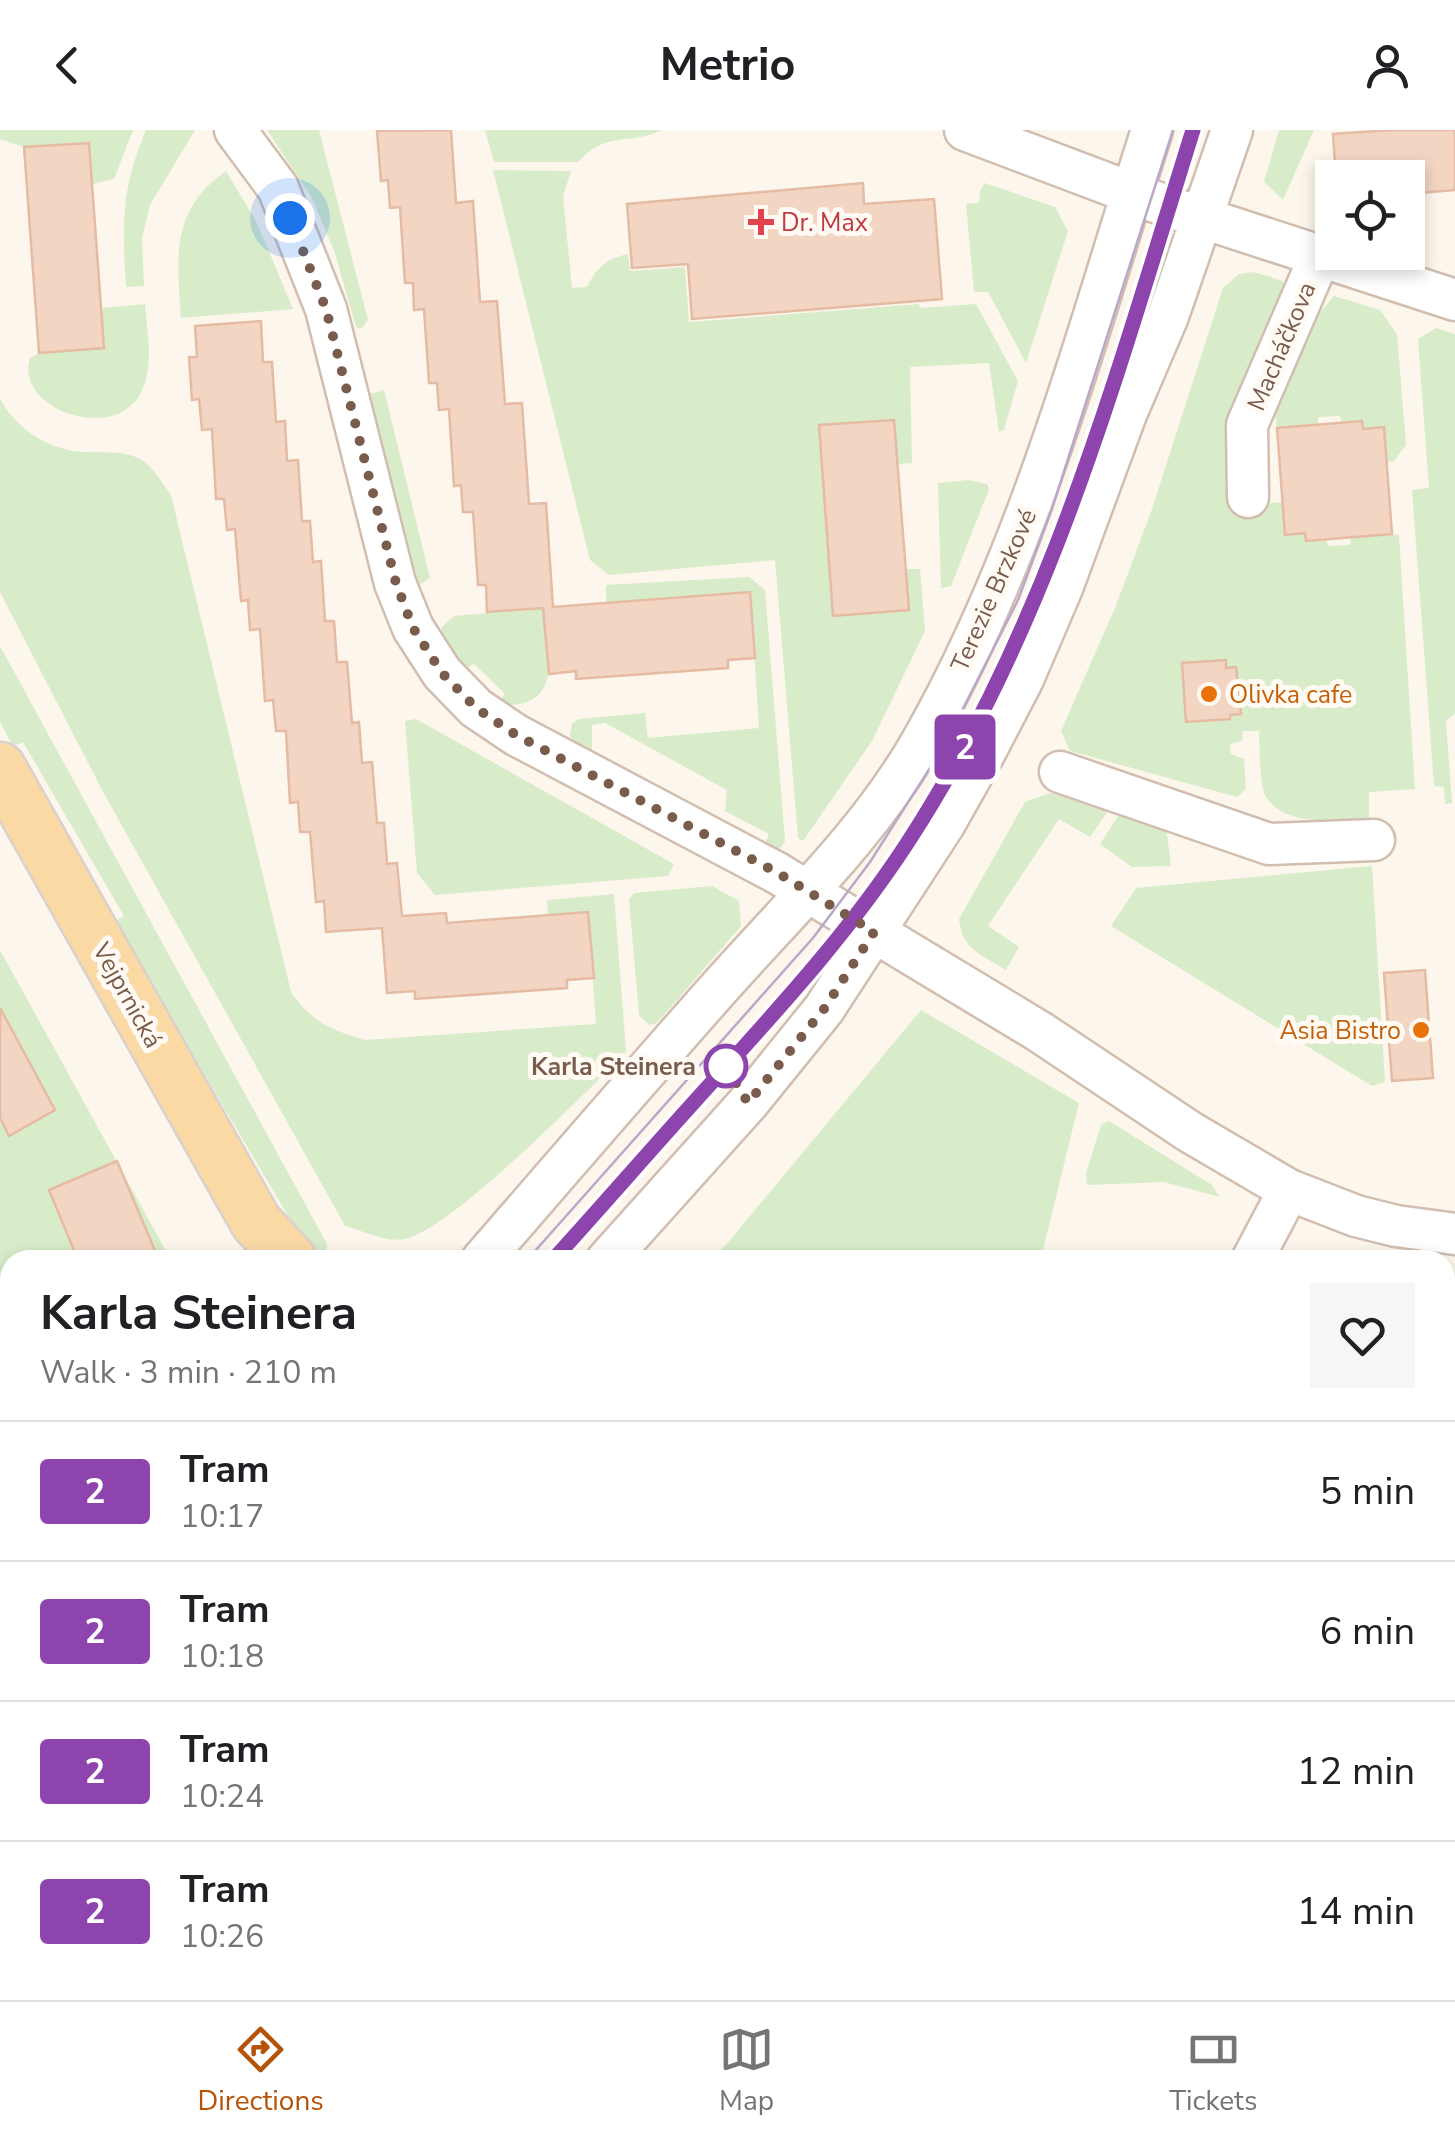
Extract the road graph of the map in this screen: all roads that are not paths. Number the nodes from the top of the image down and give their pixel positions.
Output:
1 (235, 130) edge
2 (965, 130) edge
3 (1152, 130) edge
4 (1232, 130) edge
5 (1131, 193) junction
6 (1186, 213) junction
7 (1315, 254) edge
8 (1315, 268) edge
9 (1363, 270) edge
10 (1455, 300) edge
11 (1248, 498) dead end
12 (0, 768) edge
13 (1060, 772) dead end
14 (1374, 840) dead end
15 (807, 891) junction
16 (859, 923) junction
17 (1289, 1190) junction
18 (1455, 1234) edge
19 (260, 1241) edge
20 (491, 1250) edge
21 (616, 1250) edge
22 (1257, 1250) edge

1 - 15 street
2 - 5 street, Macháčkova
3 - 5 street, Terezie Brzkové
4 - 6 street
5 - 6 street, Macháčkova
5 - 15 street, Terezie Brzkové
6 - 7 street, Macháčkova
6 - 16 street
8 - 11 street, Macháčkova
9 - 10 street, Macháčkova
12 - 19 main road, Vejprnická
13 - 14 street
15 - 16 street
15 - 20 street, Terezie Brzkové
16 - 17 street
16 - 21 street
17 - 18 street
17 - 22 street

